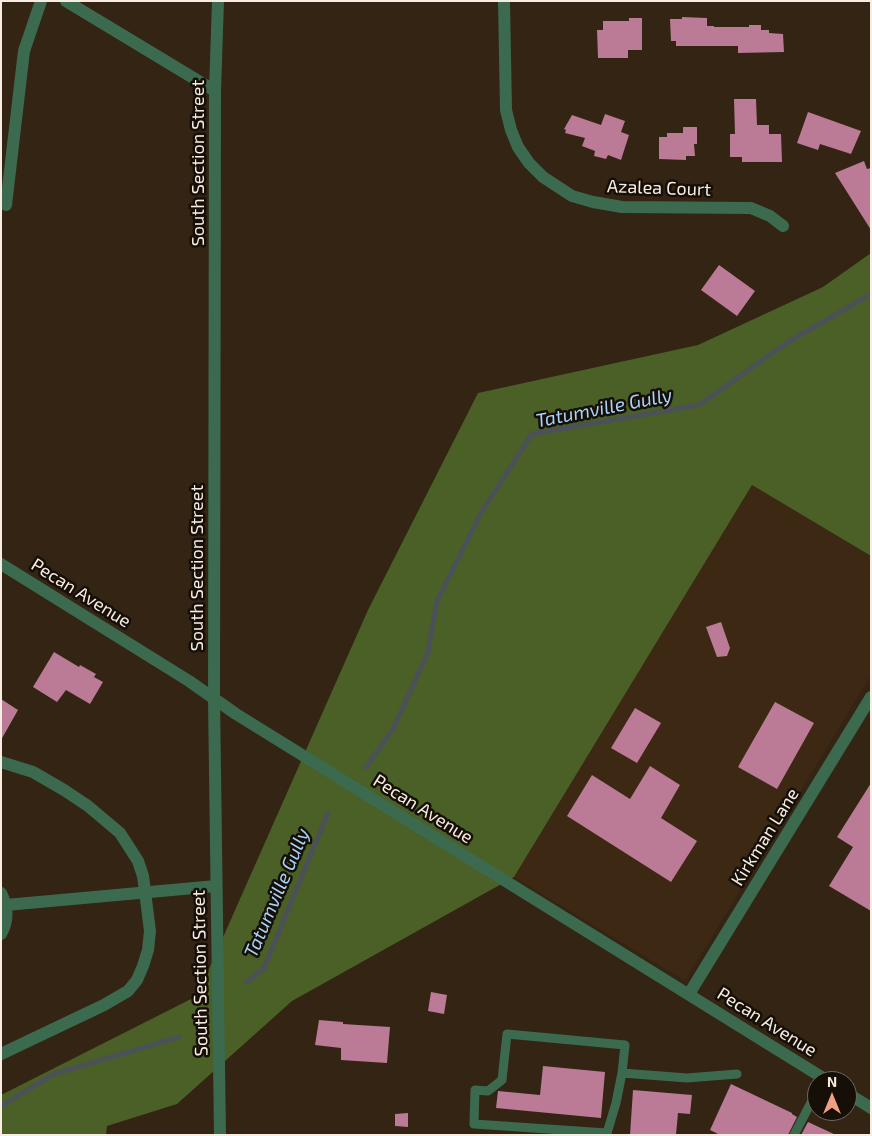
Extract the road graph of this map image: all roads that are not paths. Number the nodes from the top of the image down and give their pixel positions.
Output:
1 (41, 1) edge
2 (66, 1) edge
3 (218, 1) edge
4 (504, 1) edge
5 (215, 90) junction
6 (6, 205) dead end
7 (783, 226) dead end
8 (1, 564) edge
9 (871, 698) edge
10 (214, 699) junction
11 (1, 762) edge
12 (216, 886) junction
13 (1, 893) edge
14 (145, 893) junction
15 (6, 905) junction
16 (1, 934) edge
17 (689, 994) junction
18 (1, 1054) edge
19 (810, 1071) edge
20 (622, 1073) junction
21 (736, 1074) dead end
22 (857, 1099) edge
23 (871, 1108) edge
24 (807, 1110) edge
25 (607, 1134) edge
26 (220, 1135) edge
27 (794, 1135) edge

1 - 6 street
2 - 5 street
3 - 5 street, South Section Street
4 - 7 street, Azalea Court
5 - 10 street, South Section Street
8 - 10 street, Pecan Avenue
9 - 17 street, Kirkman Lane
10 - 12 street, South Section Street
10 - 17 street, Pecan Avenue
11 - 14 street
12 - 14 street
12 - 26 street, South Section Street
13 - 15 street
14 - 15 street
14 - 18 street
15 - 16 street
17 - 19 street, Pecan Avenue
20 - 21 lane
20 - 25 lane
20 - 25 lane
22 - 23 street
24 - 27 lane

